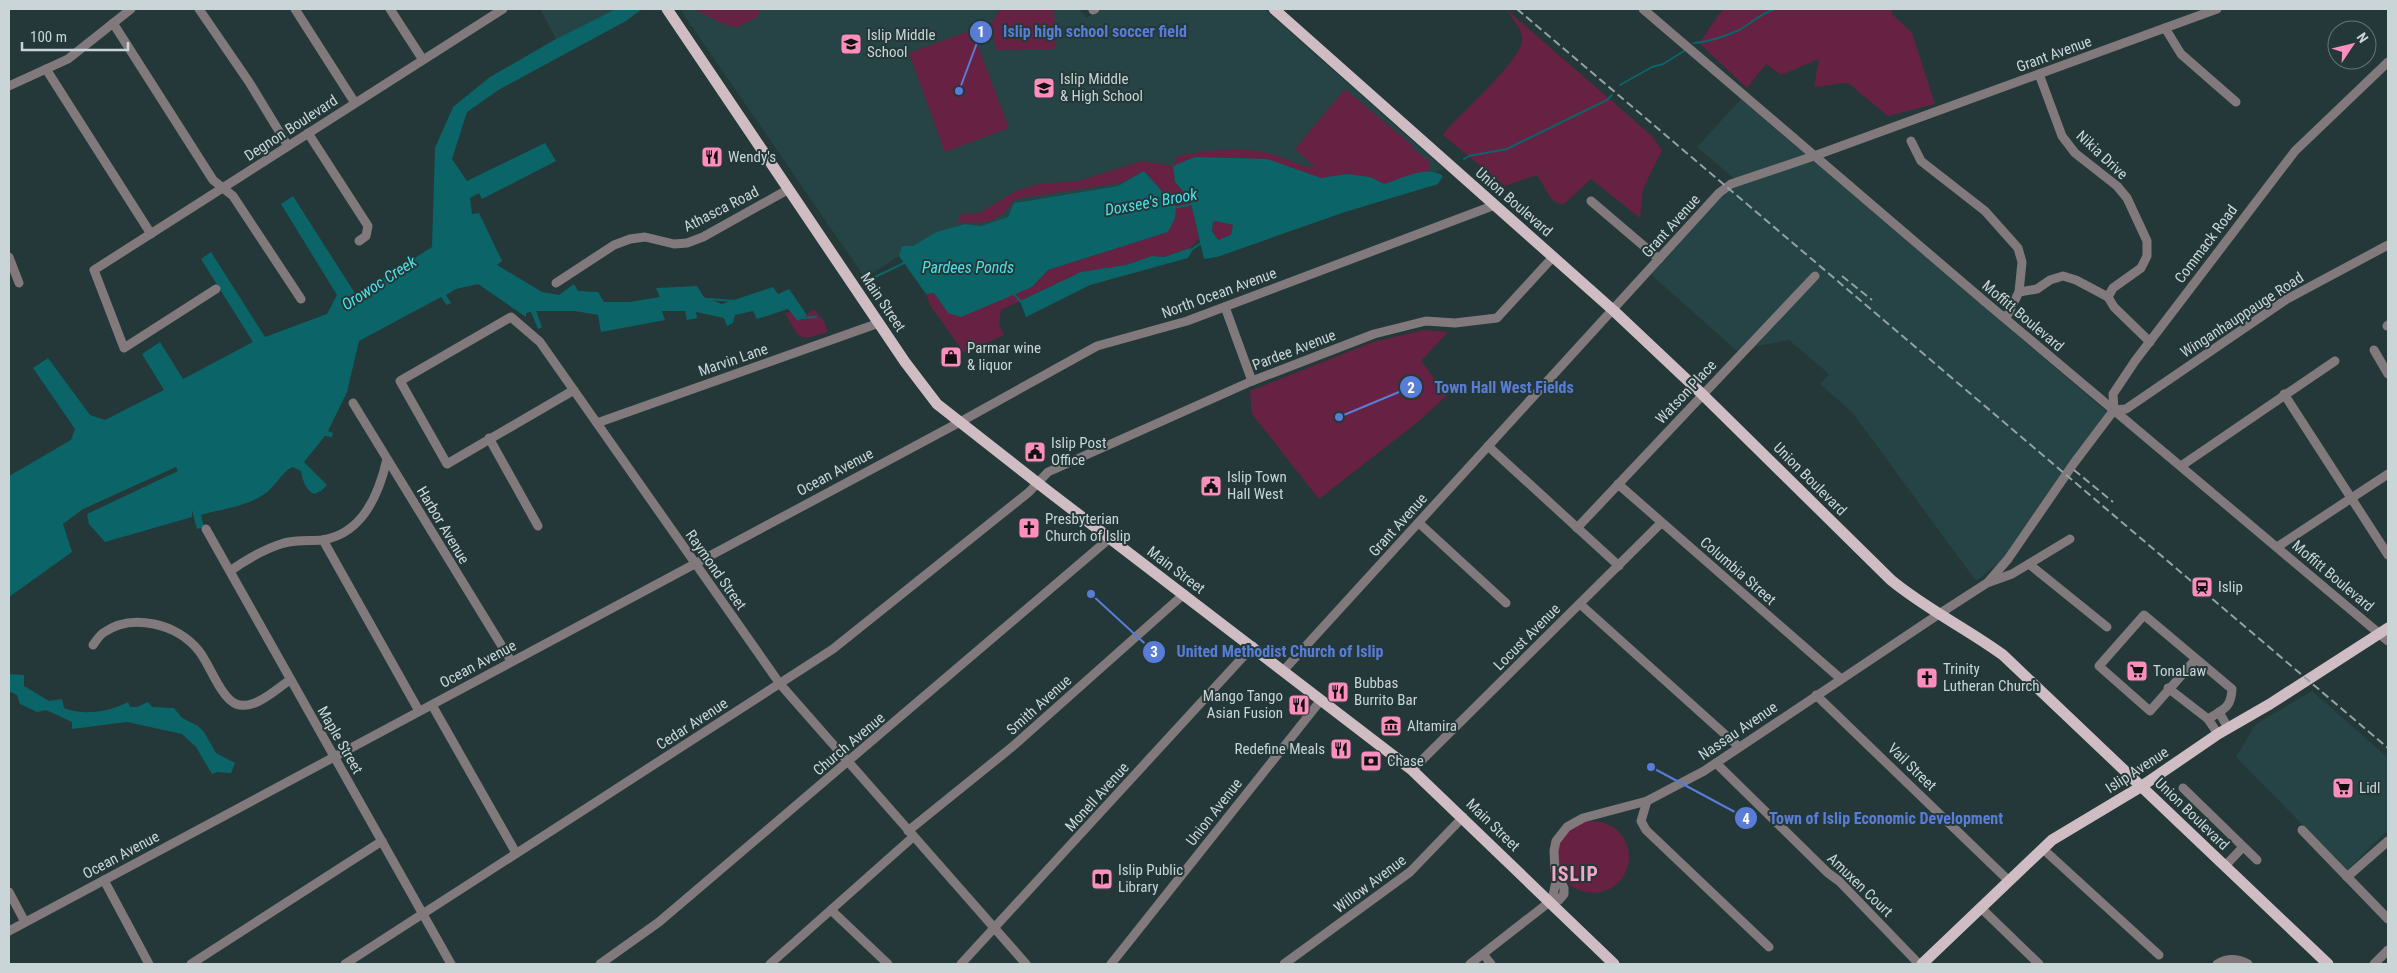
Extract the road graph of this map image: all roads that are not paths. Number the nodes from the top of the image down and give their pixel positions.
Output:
1 (131, 9) edge
2 (199, 9) edge
3 (295, 9) edge
4 (390, 9) edge
5 (503, 9) edge
6 (667, 9) edge
7 (1274, 9) edge
8 (1644, 9) edge
9 (2218, 9) edge
10 (113, 23) junction
11 (2165, 28) junction
12 (423, 60) junction
13 (2388, 63) edge
14 (46, 69) junction
15 (2039, 74) junction
16 (9, 86) edge
17 (2236, 102) dead end
18 (355, 103) junction
19 (308, 133) junction
20 (1911, 142) dead end
21 (288, 146) junction
22 (1814, 156) junction
23 (222, 188) junction
24 (789, 189) junction
25 (1591, 201) dead end
26 (1495, 205) junction
27 (151, 234) junction
28 (359, 241) dead end
29 (2388, 245) edge
30 (9, 257) edge
31 (1553, 257) junction
32 (1659, 259) junction
33 (1816, 276) dead end
34 (19, 283) dead end
35 (556, 283) dead end
36 (216, 289) dead end
37 (2019, 292) junction
38 (2108, 297) junction
39 (301, 299) dead end
40 (1225, 307) junction
41 (1614, 311) junction
42 (2006, 318) junction
43 (879, 323) junction
44 (2150, 342) junction
45 (2374, 350) dead end
46 (2335, 361) dead end
47 (2388, 374) edge
48 (1252, 381) junction
49 (574, 390) junction
50 (1702, 394) junction
51 (2284, 394) junction
52 (353, 402) dead end
53 (2114, 410) junction
54 (960, 422) junction
55 (597, 423) junction
56 (490, 438) junction
57 (1488, 446) junction
58 (387, 459) junction
59 (2074, 463) joint
60 (2182, 466) junction
61 (2388, 474) edge
62 (1037, 482) junction
63 (1618, 484) junction
64 (2352, 498) junction
65 (1419, 523) junction
66 (1661, 523) junction
67 (538, 526) dead end
68 (1577, 528) junction
69 (206, 529) dead end
70 (1110, 538) junction
71 (324, 540) junction
72 (2070, 540) dead end
73 (2277, 547) junction
74 (2388, 556) edge
75 (2008, 559) junction
76 (694, 564) junction
77 (2029, 564) junction
78 (1619, 566) junction
79 (2018, 570) junction
80 (230, 571) junction
81 (1988, 583) junction
82 (1184, 594) junction
83 (1506, 603) dead end
84 (1580, 604) junction
85 (1939, 614) junction
86 (2107, 627) dead end
87 (2386, 634) edge
88 (93, 645) dead end
89 (1253, 646) junction
90 (2195, 660) junction
91 (511, 662) junction
92 (1283, 671) junction
93 (1841, 679) junction
94 (290, 680) junction
95 (780, 684) junction
96 (2168, 688) junction
97 (1816, 695) junction
98 (1321, 700) junction
99 (432, 705) junction
100 (419, 711) junction
101 (2219, 712) junction
102 (2208, 719) junction
103 (2223, 731) junction
104 (1739, 747) junction
105 (334, 757) junction
106 (848, 762) junction
107 (1716, 763) junction
108 (1412, 770) junction
109 (2142, 786) junction
110 (2183, 788) dead end
111 (1647, 801) junction
112 (1463, 817) junction
113 (2302, 830) dead end
114 (911, 834) junction
115 (2388, 840) edge
116 (382, 841) junction
117 (2243, 847) junction
118 (2042, 849) junction
119 (516, 853) junction
120 (2257, 860) dead end
121 (2225, 866) junction
122 (2347, 877) junction
123 (104, 880) junction
124 (2009, 881) junction
125 (9, 892) edge
126 (1550, 901) junction
127 (1981, 908) junction
128 (831, 910) junction
129 (422, 913) junction
130 (2388, 919) edge
131 (25, 922) junction
132 (994, 929) junction
133 (9, 931) edge
134 (1769, 947) dead end
135 (2388, 950) edge
136 (1483, 954) junction
137 (2158, 956) dead end
138 (149, 964) edge
139 (191, 964) edge
140 (345, 964) edge
141 (451, 964) edge
142 (600, 964) edge
143 (770, 964) edge
144 (888, 964) edge
145 (961, 964) edge
146 (1026, 964) edge
147 (1111, 964) edge
148 (1284, 964) edge
149 (1470, 964) edge
150 (1491, 964) edge
151 (1614, 964) edge
152 (1921, 964) edge
153 (2039, 964) edge
154 (2216, 964) edge
155 (2248, 964) edge
156 (2328, 964) edge
157 (2374, 964) edge

1 - 10 street
2 - 21 street
3 - 18 street
4 - 12 street
5 - 12 street, Degnon Boulevard
6 - 24 main road, Main Street
7 - 26 main road, Union Boulevard
8 - 22 street, Moffitt Boulevard
9 - 11 street, Grant Avenue
10 - 14 street
10 - 23 street
11 - 15 street, Grant Avenue
11 - 17 street
12 - 18 street, Degnon Boulevard
13 - 44 street, Commack Road
14 - 16 street
14 - 27 street
15 - 22 street, Grant Avenue
15 - 38 street, Nikia Drive
18 - 19 street, Degnon Boulevard
19 - 21 street, Degnon Boulevard
19 - 28 street
20 - 37 street
21 - 23 street, Degnon Boulevard
22 - 32 street, Grant Avenue
22 - 42 street, Moffitt Boulevard
23 - 27 street, Degnon Boulevard
23 - 39 street
24 - 35 street, Athasca Road
24 - 43 main road, Main Street
25 - 32 street
26 - 31 main road, Union Boulevard
26 - 40 street, North Ocean Avenue
27 - 36 street, Degnon Boulevard
29 - 53 street, Winganhauppauge Road
30 - 34 street
31 - 41 main road, Union Boulevard
31 - 48 street, Pardee Avenue
32 - 41 street, Grant Avenue
33 - 50 street, Watson Place
37 - 38 street
37 - 42 street
38 - 44 street
40 - 48 street
40 - 54 street, North Ocean Avenue
41 - 50 main road, Union Boulevard
41 - 57 street, Grant Avenue
42 - 53 street, Moffitt Boulevard
43 - 54 main road, Main Street
43 - 55 street, Marvin Lane
44 - 53 street, Commack Road
45 - 47 street
46 - 51 street
48 - 62 street, Pardee Avenue
49 - 55 street, Raymond Street
49 - 56 street
49 - 56 street, Raymond Street
50 - 63 street, Watson Place
50 - 85 main road, Union Boulevard
51 - 60 street
51 - 64 street
52 - 58 street, Harbor Avenue
53 - 59 street, Commack Road
53 - 60 street, Moffitt Boulevard
54 - 62 main road, Main Street
54 - 76 street, Ocean Avenue
55 - 76 street, Raymond Street
56 - 67 street
57 - 65 street, Grant Avenue
57 - 68 street
58 - 71 street
58 - 91 street, Harbor Avenue
59 - 75 street, Nassau Avenue
60 - 73 street, Moffitt Boulevard
61 - 64 street
62 - 70 main road, Main Street
62 - 95 street, Cedar Avenue
63 - 66 street, Columbia Street
63 - 68 street, Watson Place
64 - 73 street
64 - 74 street
65 - 83 street
65 - 92 street, Grant Avenue
66 - 78 street, Locust Avenue
66 - 93 street, Columbia Street
68 - 78 street
69 - 80 street, Maple Street
70 - 82 main road, Main Street
70 - 106 street, Church Avenue
71 - 80 street
71 - 100 street
72 - 77 street, Nassau Avenue
73 - 87 street, Moffitt Boulevard
75 - 79 street
75 - 81 street, Nassau Avenue
76 - 91 street, Ocean Avenue
76 - 95 street, Raymond Street
77 - 79 street, Nassau Avenue
77 - 86 street
78 - 84 street, Locust Avenue
79 - 81 street, Nassau Avenue
80 - 94 street, Maple Street
81 - 85 street, Nassau Avenue
82 - 89 main road, Main Street
82 - 114 street, Smith Avenue
84 - 104 street
84 - 108 street, Locust Avenue
85 - 93 street, Nassau Avenue
85 - 109 main road, Union Boulevard
87 - 103 main road, Islip Avenue
88 - 94 street
89 - 92 main road, Main Street
89 - 132 street, Monell Avenue
90 - 96 street
90 - 96 street
90 - 101 street
91 - 99 street, Ocean Avenue
92 - 98 main road, Main Street
93 - 97 street, Nassau Avenue
94 - 105 street, Maple Street
95 - 106 street, Raymond Street
95 - 119 street, Cedar Avenue
96 - 102 street
97 - 104 street, Nassau Avenue
97 - 124 street, Vail Street
98 - 108 main road, Main Street
98 - 147 street, Union Avenue
99 - 100 street, Ocean Avenue
99 - 119 street
100 - 105 street, Ocean Avenue
101 - 102 street
101 - 103 street
102 - 103 street
103 - 109 main road, Islip Avenue
104 - 107 street, Nassau Avenue
105 - 116 street, Maple Street
105 - 123 street, Ocean Avenue
106 - 114 street, Raymond Street
106 - 142 street, Church Avenue
107 - 111 street, Nassau Avenue
107 - 152 street, Amuxen Court
108 - 112 main road, Main Street
109 - 118 main road, Islip Avenue
109 - 121 main road, Union Boulevard
110 - 117 street
111 - 126 street, Nassau Avenue
111 - 134 street
112 - 126 main road, Main Street
112 - 148 street, Willow Avenue
113 - 122 street
114 - 128 street, Smith Avenue
114 - 132 street, Raymond Street
115 - 122 street
116 - 129 street, Maple Street
116 - 139 street
117 - 120 street
117 - 121 street
118 - 124 main road, Islip Avenue
118 - 137 street
119 - 129 street, Cedar Avenue
121 - 156 main road, Union Boulevard
122 - 130 street
123 - 131 street, Ocean Avenue
123 - 138 street
124 - 127 main road, Islip Avenue
125 - 131 street
126 - 136 street
126 - 151 main road, Main Street
127 - 152 main road, Islip Avenue
127 - 153 street
128 - 143 street, Smith Avenue
128 - 144 street
129 - 140 street, Cedar Avenue
129 - 141 street, Maple Street
131 - 133 street, Ocean Avenue
132 - 145 street, Monell Avenue
132 - 146 street, Raymond Street
135 - 157 street
136 - 149 street
136 - 150 street
154 - 155 street

